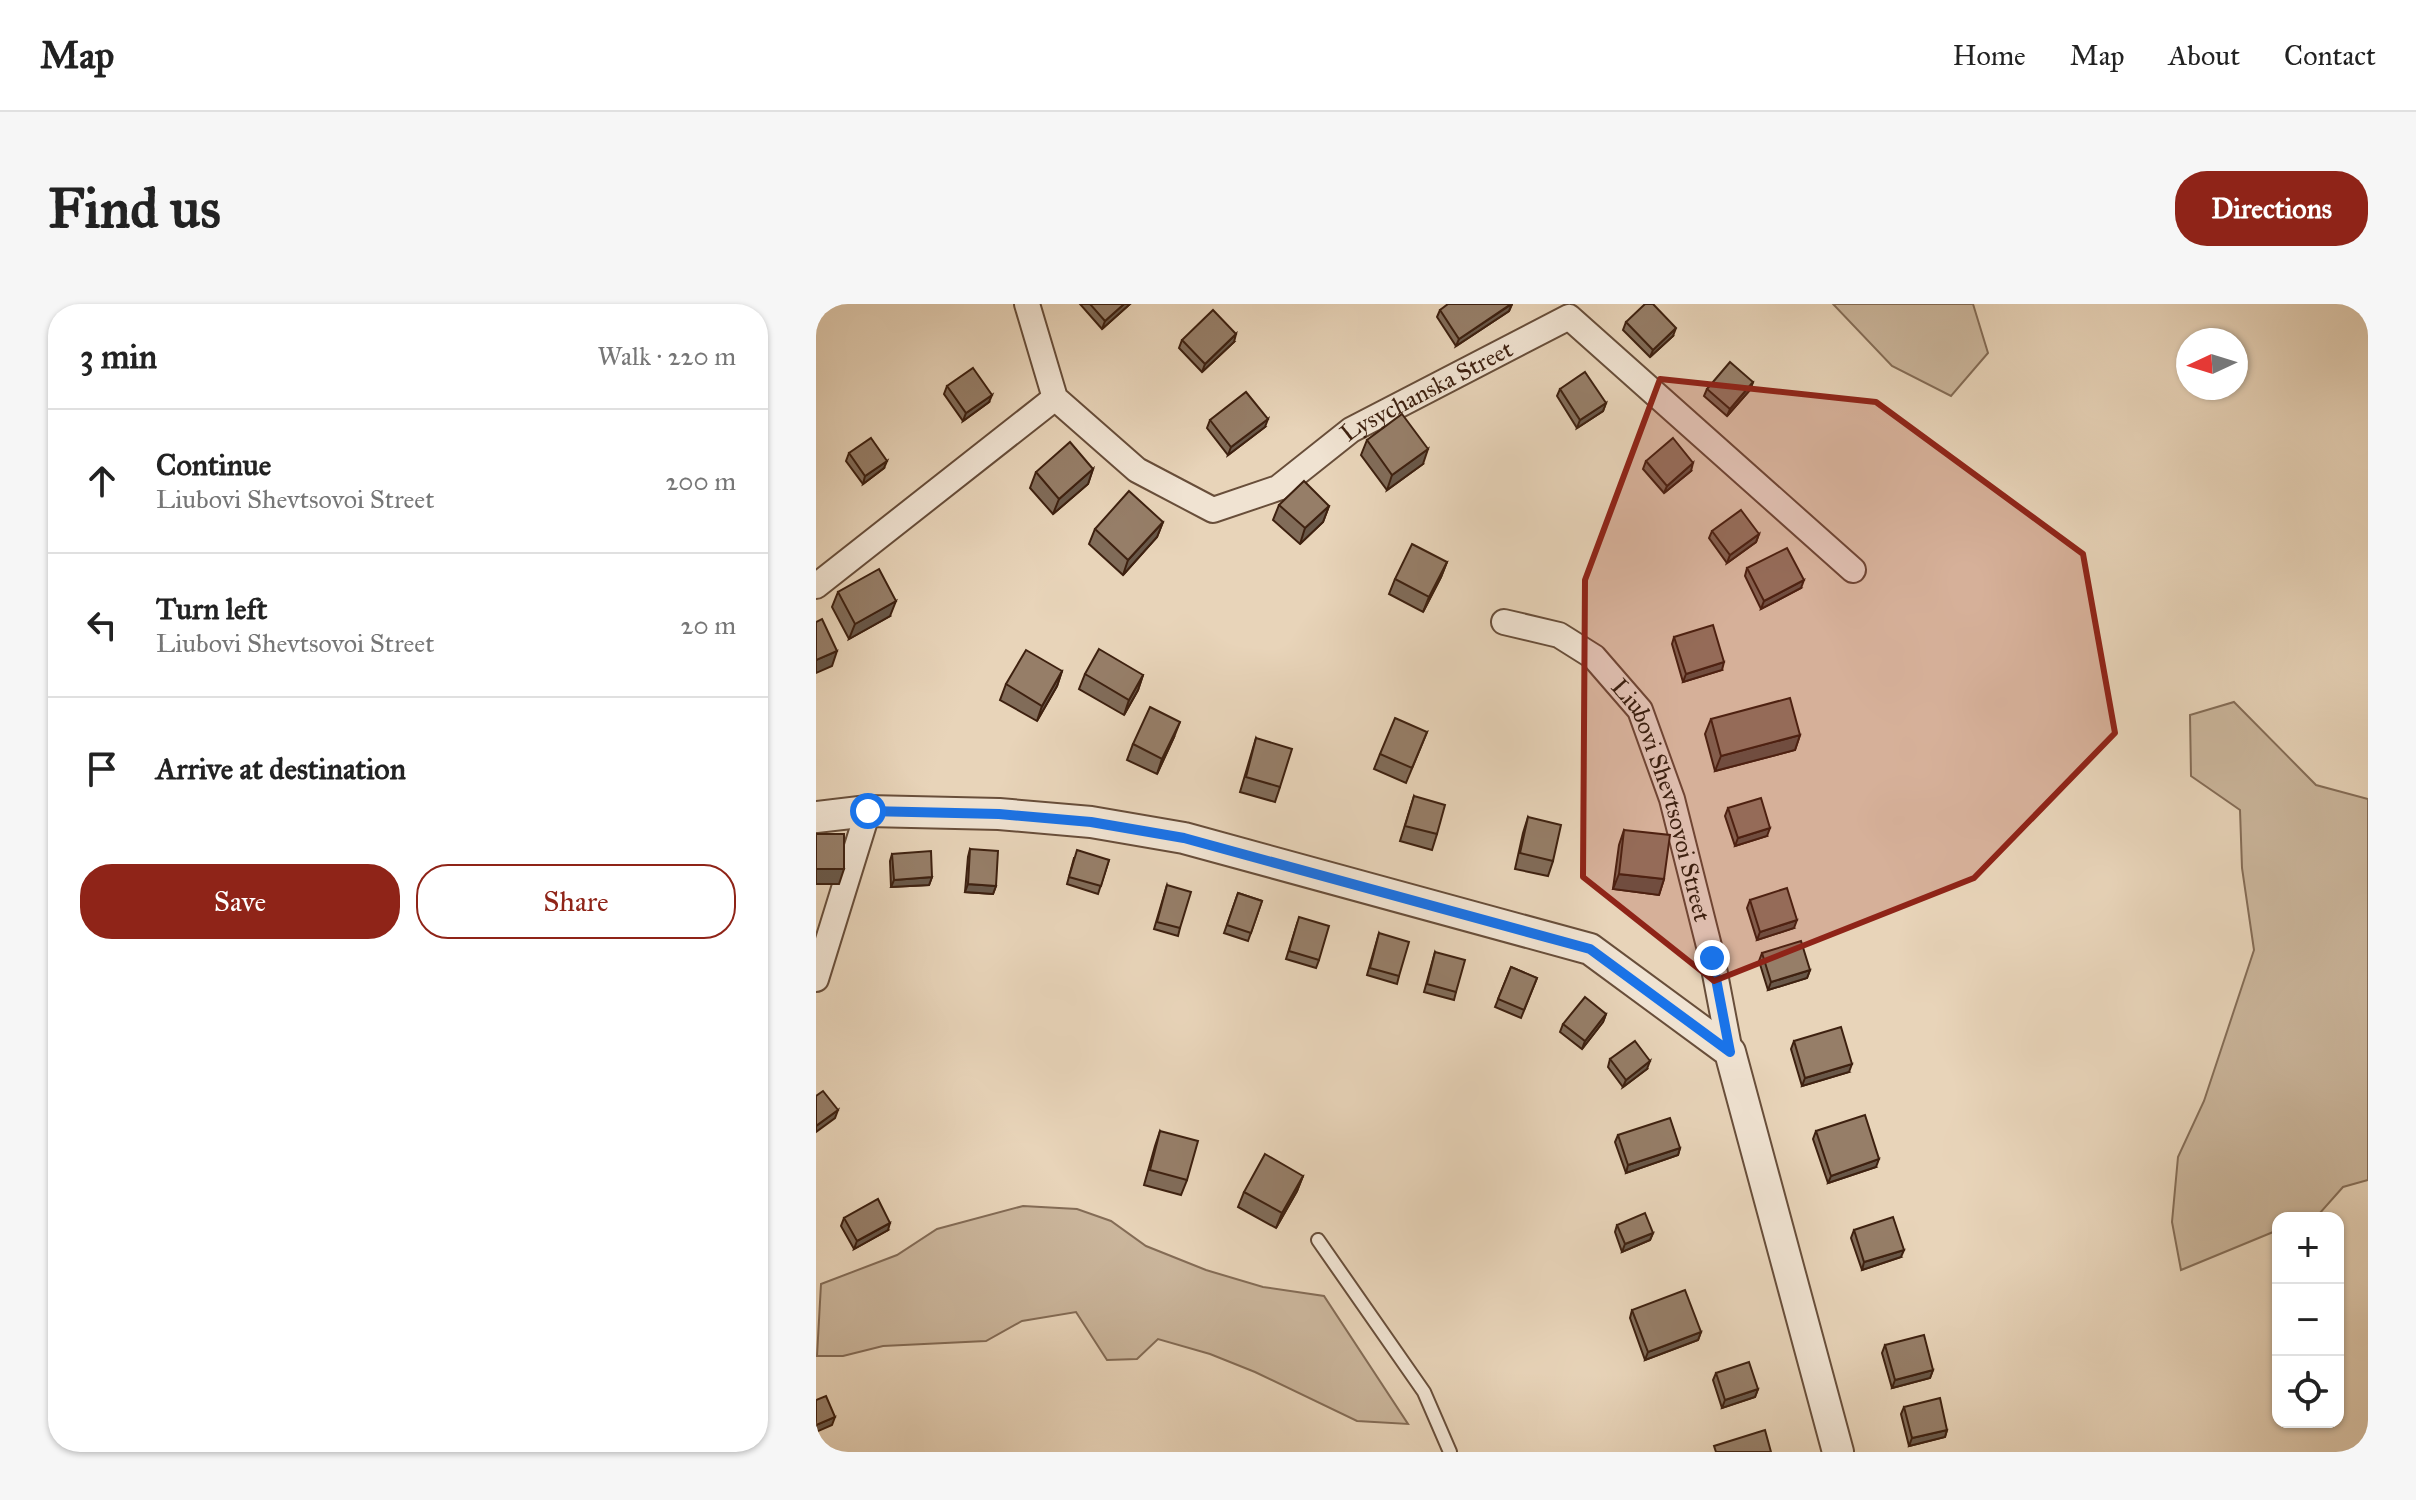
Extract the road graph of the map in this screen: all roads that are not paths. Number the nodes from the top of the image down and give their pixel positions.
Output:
1 (1027, 304) edge
2 (1055, 398) junction
3 (1853, 570) dead end
4 (816, 586) edge
5 (1504, 622) dead end
6 (868, 811) junction
7 (816, 817) edge
8 (816, 979) edge
9 (1730, 1052) junction
10 (1318, 1240) dead end
11 (1450, 1452) edge
12 (1838, 1452) edge

1 - 2 street
2 - 3 street, Lysychanska Street
2 - 4 street
5 - 9 street, Liubovi Shevtsovoi Street
6 - 7 street
6 - 8 street
6 - 9 street
9 - 12 street, Liubovi Shevtsovoi Street
10 - 11 lane

